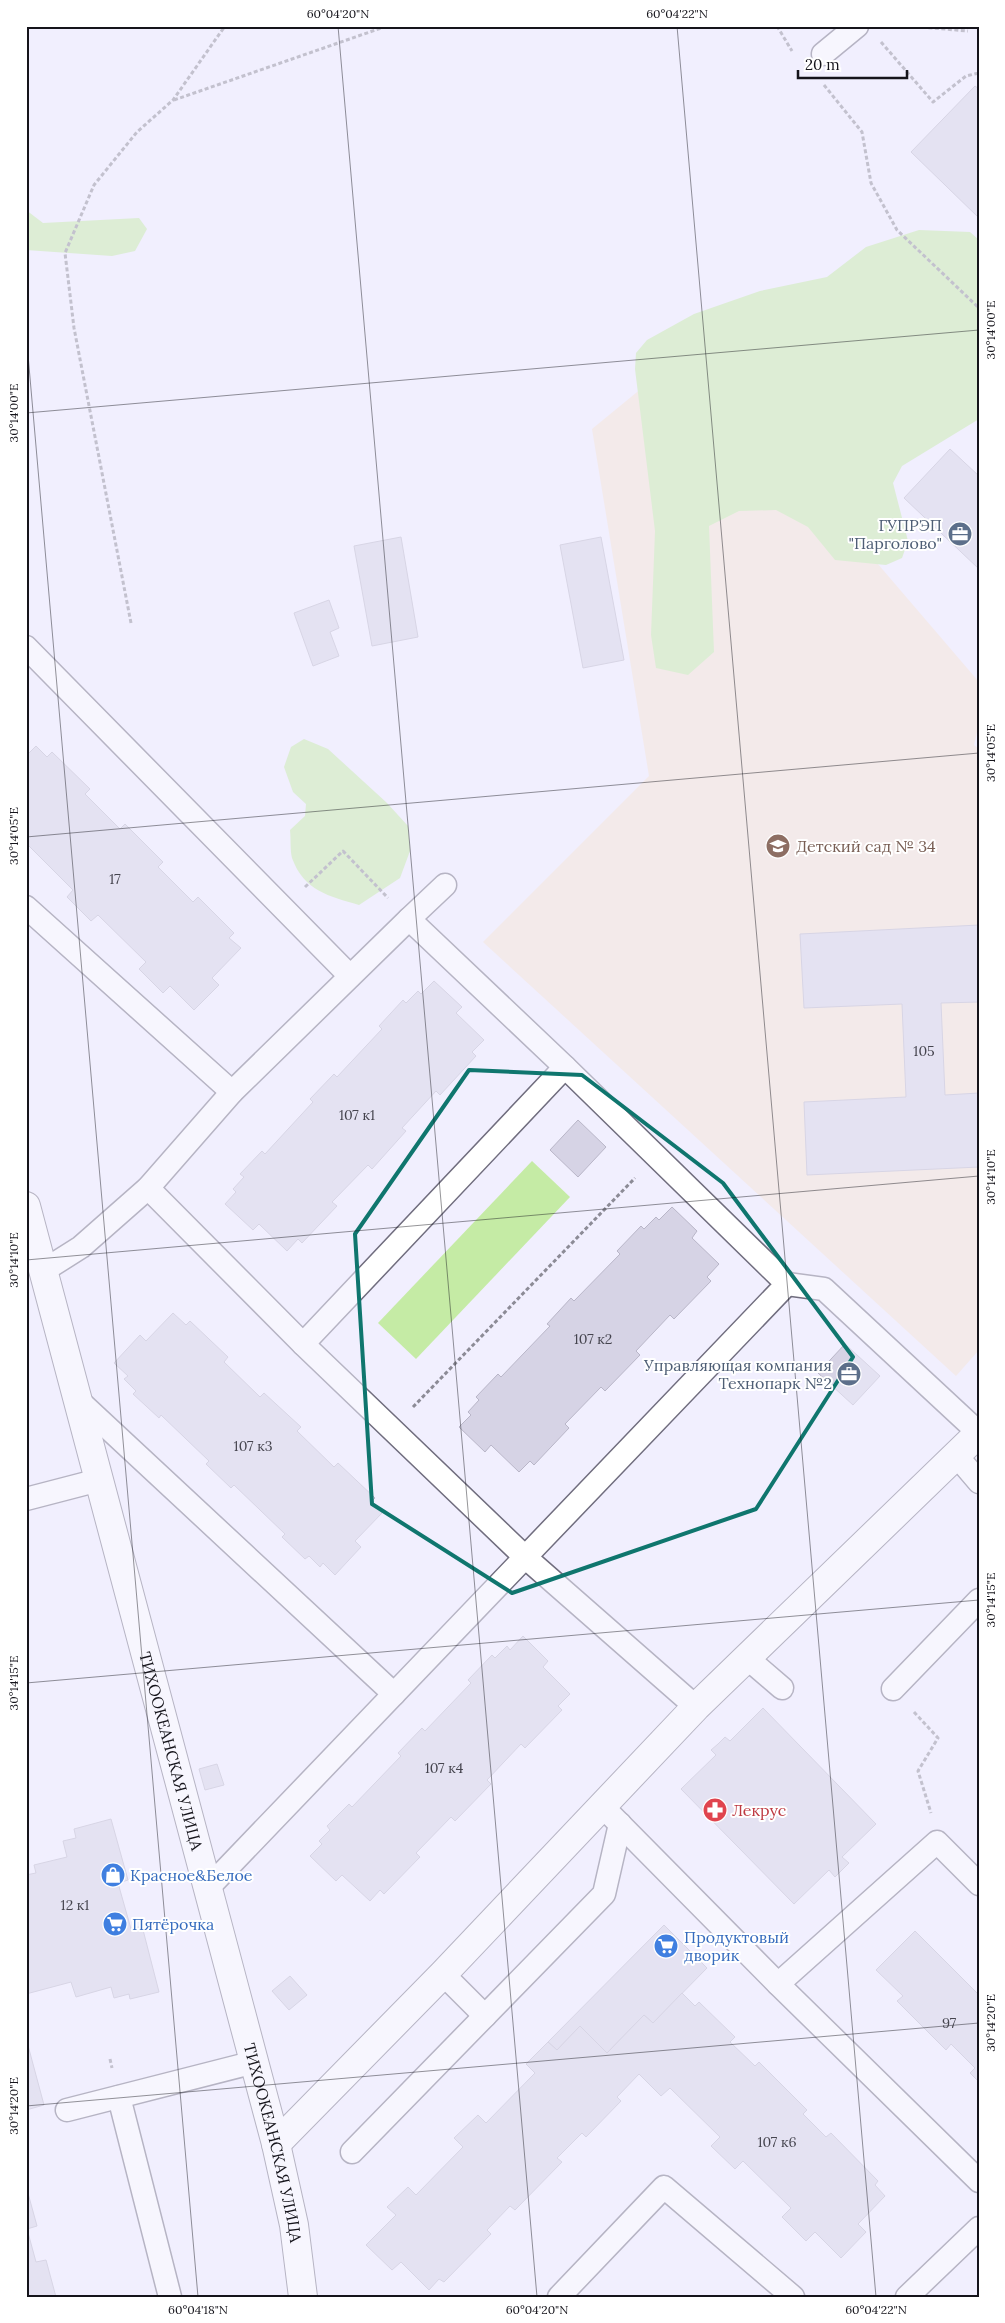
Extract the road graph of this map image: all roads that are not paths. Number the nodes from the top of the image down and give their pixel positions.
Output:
1 (857, 26) edge
2 (824, 54) dead end
3 (26, 647) edge
4 (445, 885) dead end
5 (26, 907) edge
6 (409, 919) junction
7 (350, 976) junction
8 (564, 1067) junction
9 (232, 1092) junction
10 (148, 1188) junction
11 (26, 1206) edge
12 (43, 1271) junction
13 (786, 1284) junction
14 (303, 1344) junction
15 (78, 1400) junction
16 (979, 1433) edge
17 (956, 1455) junction
18 (100, 1480) junction
19 (979, 1482) edge
20 (26, 1499) edge
21 (524, 1558) junction
22 (979, 1600) edge
23 (747, 1658) junction
24 (782, 1688) dead end
25 (893, 1690) road end
26 (394, 1694) junction
27 (696, 1707) junction
28 (610, 1814) junction
29 (979, 1884) edge
30 (208, 1888) junction
31 (443, 1974) junction
32 (778, 1984) junction
33 (485, 2016) junction
34 (255, 2062) junction
35 (119, 2097) junction
36 (67, 2110) dead end
37 (276, 2144) junction
38 (352, 2152) dead end
39 (979, 2181) edge
40 (979, 2228) edge
41 (170, 2297) edge
42 (304, 2297) edge
43 (559, 2297) edge
44 (793, 2297) edge
45 (907, 2297) edge

1 - 2 lane
3 - 7 lane
4 - 6 lane
5 - 9 lane
6 - 7 lane
6 - 8 lane
7 - 9 lane
8 - 13 lane
8 - 14 lane
9 - 10 lane
10 - 12 lane
10 - 14 lane
11 - 12 street, ТИХООКЕАНСКАЯ УЛИЦА
12 - 15 street, ТИХООКЕАНСКАЯ УЛИЦА
13 - 16 lane
13 - 21 lane
14 - 21 lane
15 - 18 street, ТИХООКЕАНСКАЯ УЛИЦА
15 - 26 lane
16 - 17 street
17 - 19 lane
17 - 23 street
18 - 20 lane
18 - 30 street, ТИХООКЕАНСКАЯ УЛИЦА
21 - 26 lane
21 - 27 lane
22 - 25 lane
23 - 24 lane
23 - 27 street
26 - 30 lane
27 - 28 street
28 - 31 street
28 - 32 lane
28 - 33 lane
29 - 32 lane
30 - 34 street, ТИХООКЕАНСКАЯ УЛИЦА
31 - 33 lane
31 - 37 street
32 - 39 lane
33 - 38 lane
34 - 35 lane
34 - 37 street, ТИХООКЕАНСКАЯ УЛИЦА
35 - 36 lane
35 - 41 lane
37 - 42 street, ТИХООКЕАНСКАЯ УЛИЦА
40 - 45 lane
43 - 44 lane

